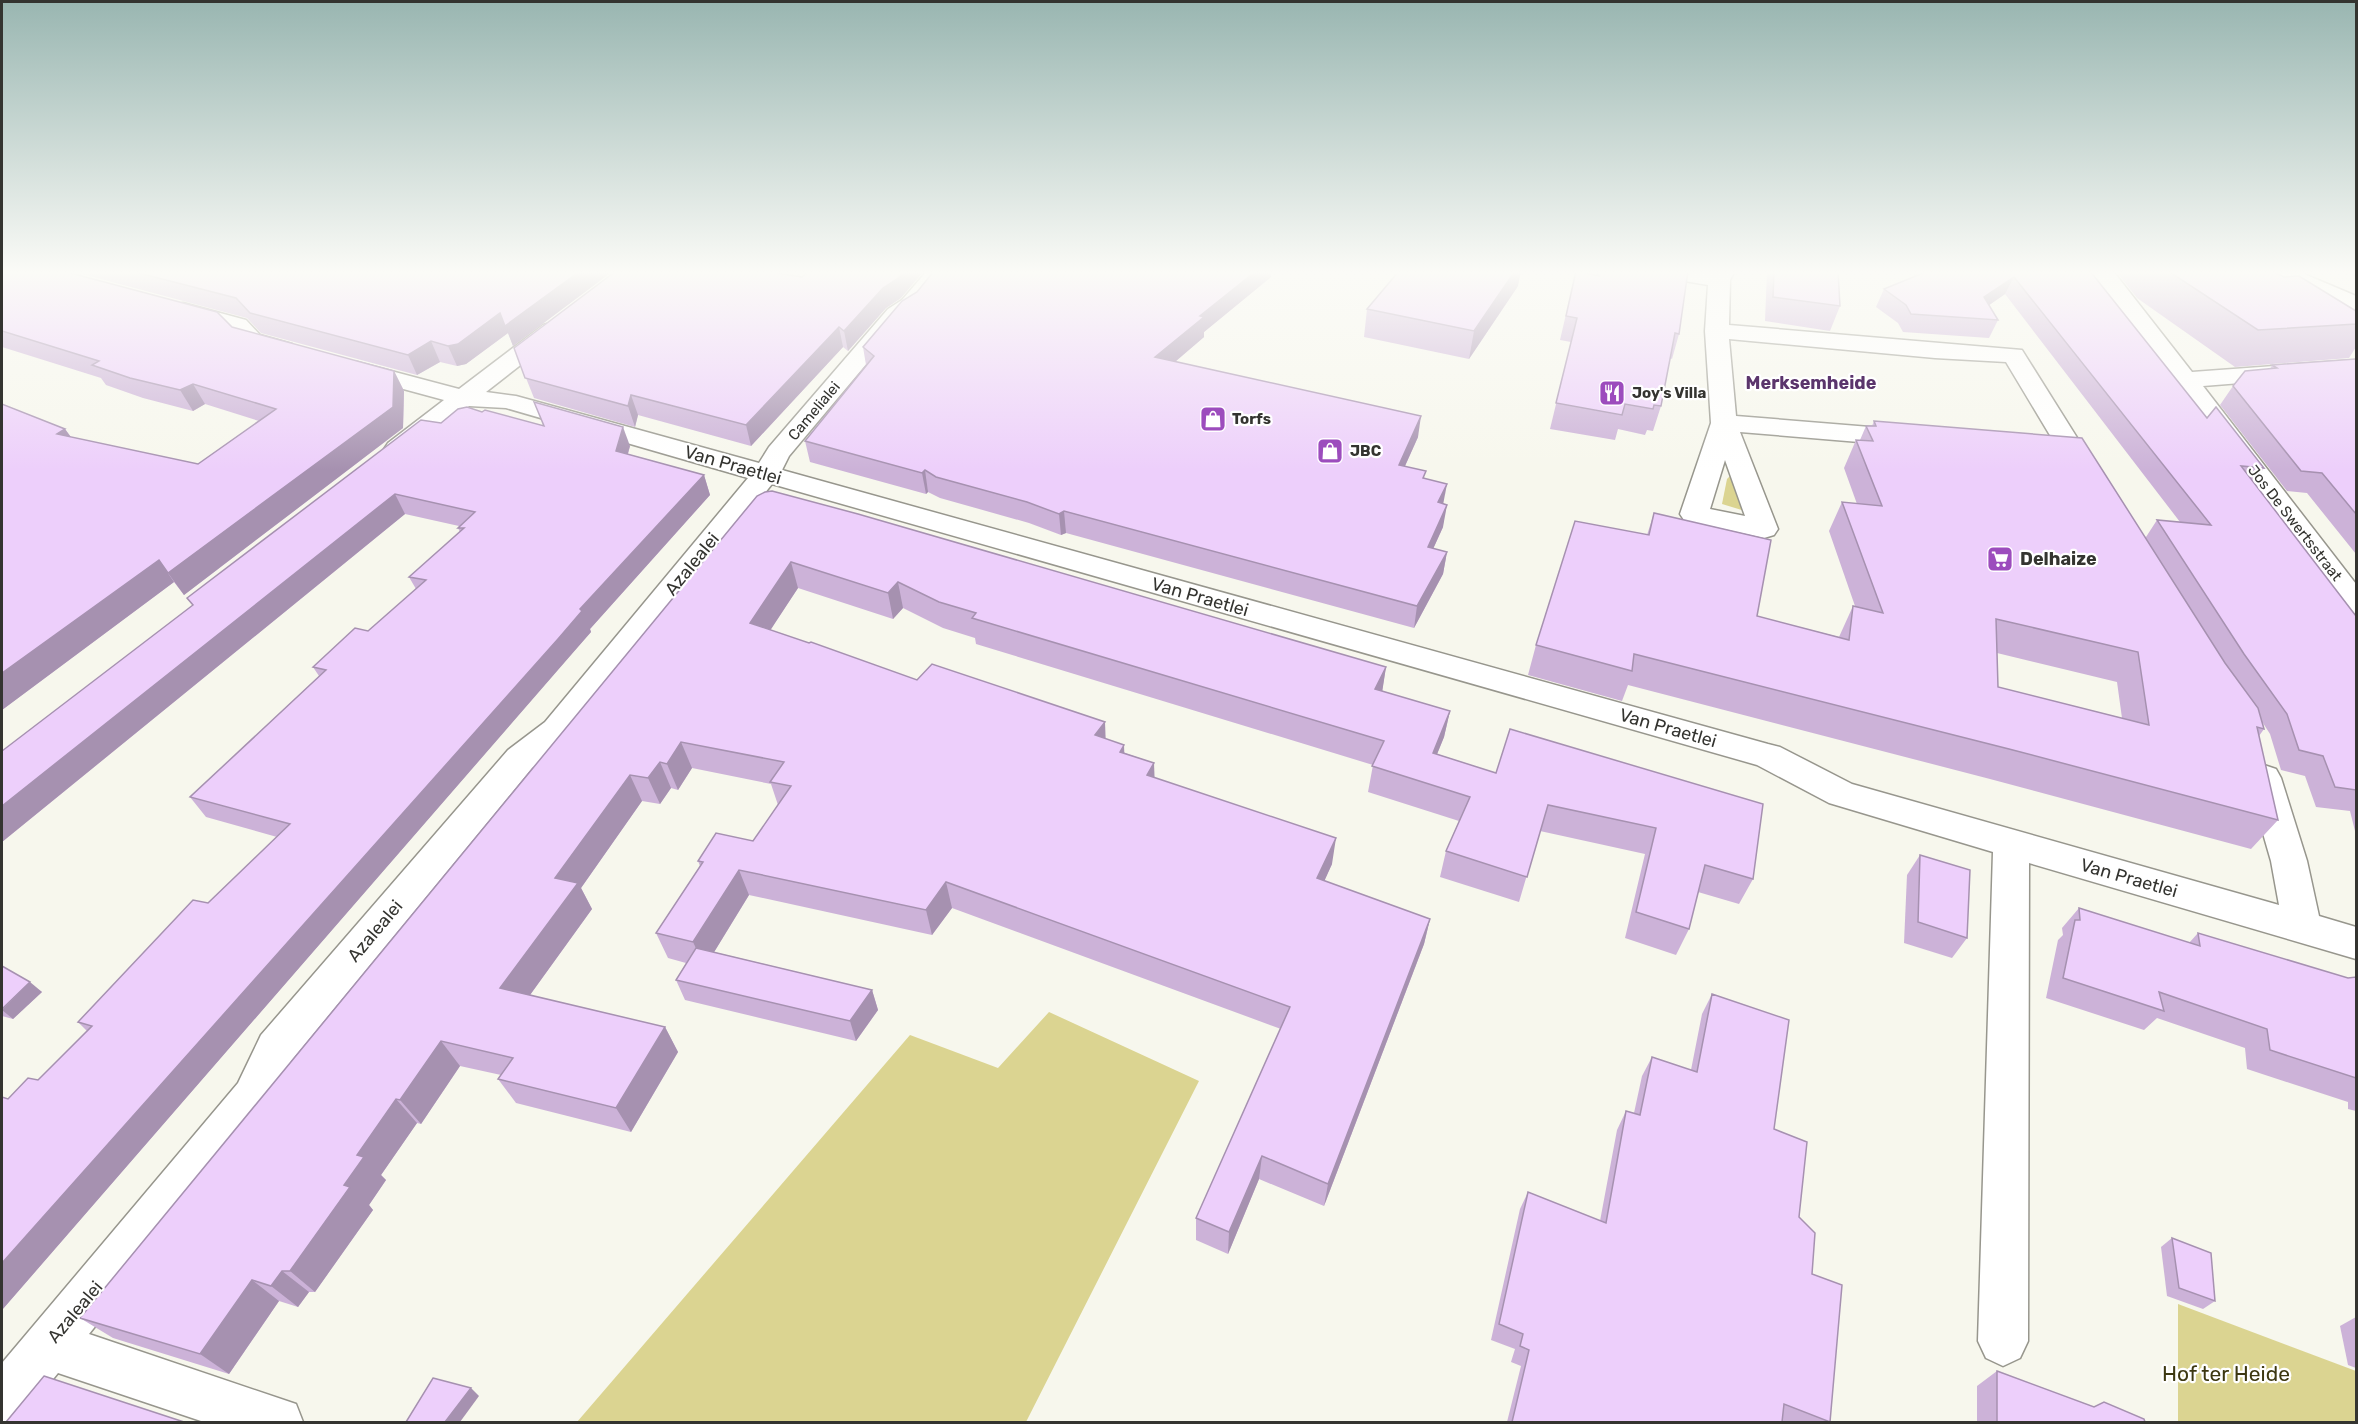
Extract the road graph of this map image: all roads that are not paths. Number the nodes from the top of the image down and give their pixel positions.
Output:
1 (250, 337) edge
2 (542, 337) edge
3 (876, 337) edge
4 (1717, 337) edge
5 (1787, 337) edge
6 (2152, 337) edge
7 (2356, 367) edge
8 (2184, 380) junction
9 (463, 398) junction
10 (1936, 440) edge
11 (2017, 447) edge
12 (378, 463) edge
13 (765, 475) junction
14 (2356, 604) edge
15 (2254, 745) edge
16 (2011, 844) junction
17 (2302, 928) junction
18 (2356, 943) edge
19 (2003, 1341) dead end
20 (49, 1344) junction
21 (2, 1402) edge
22 (278, 1422) edge

1 - 9 street, Van Praetlei
2 - 9 street
3 - 13 street, Camelialei
4 - 10 street
5 - 11 street
6 - 8 street, Jos De Swertsstraat
7 - 8 street
8 - 14 street, Jos De Swertsstraat
9 - 12 street
9 - 13 street, Van Praetlei
13 - 16 street, Van Praetlei
13 - 20 street, Azalealei
15 - 17 street
16 - 17 street, Van Praetlei
16 - 19 street
17 - 18 street, Van Praetlei
20 - 21 street, Azalealei
20 - 22 street

